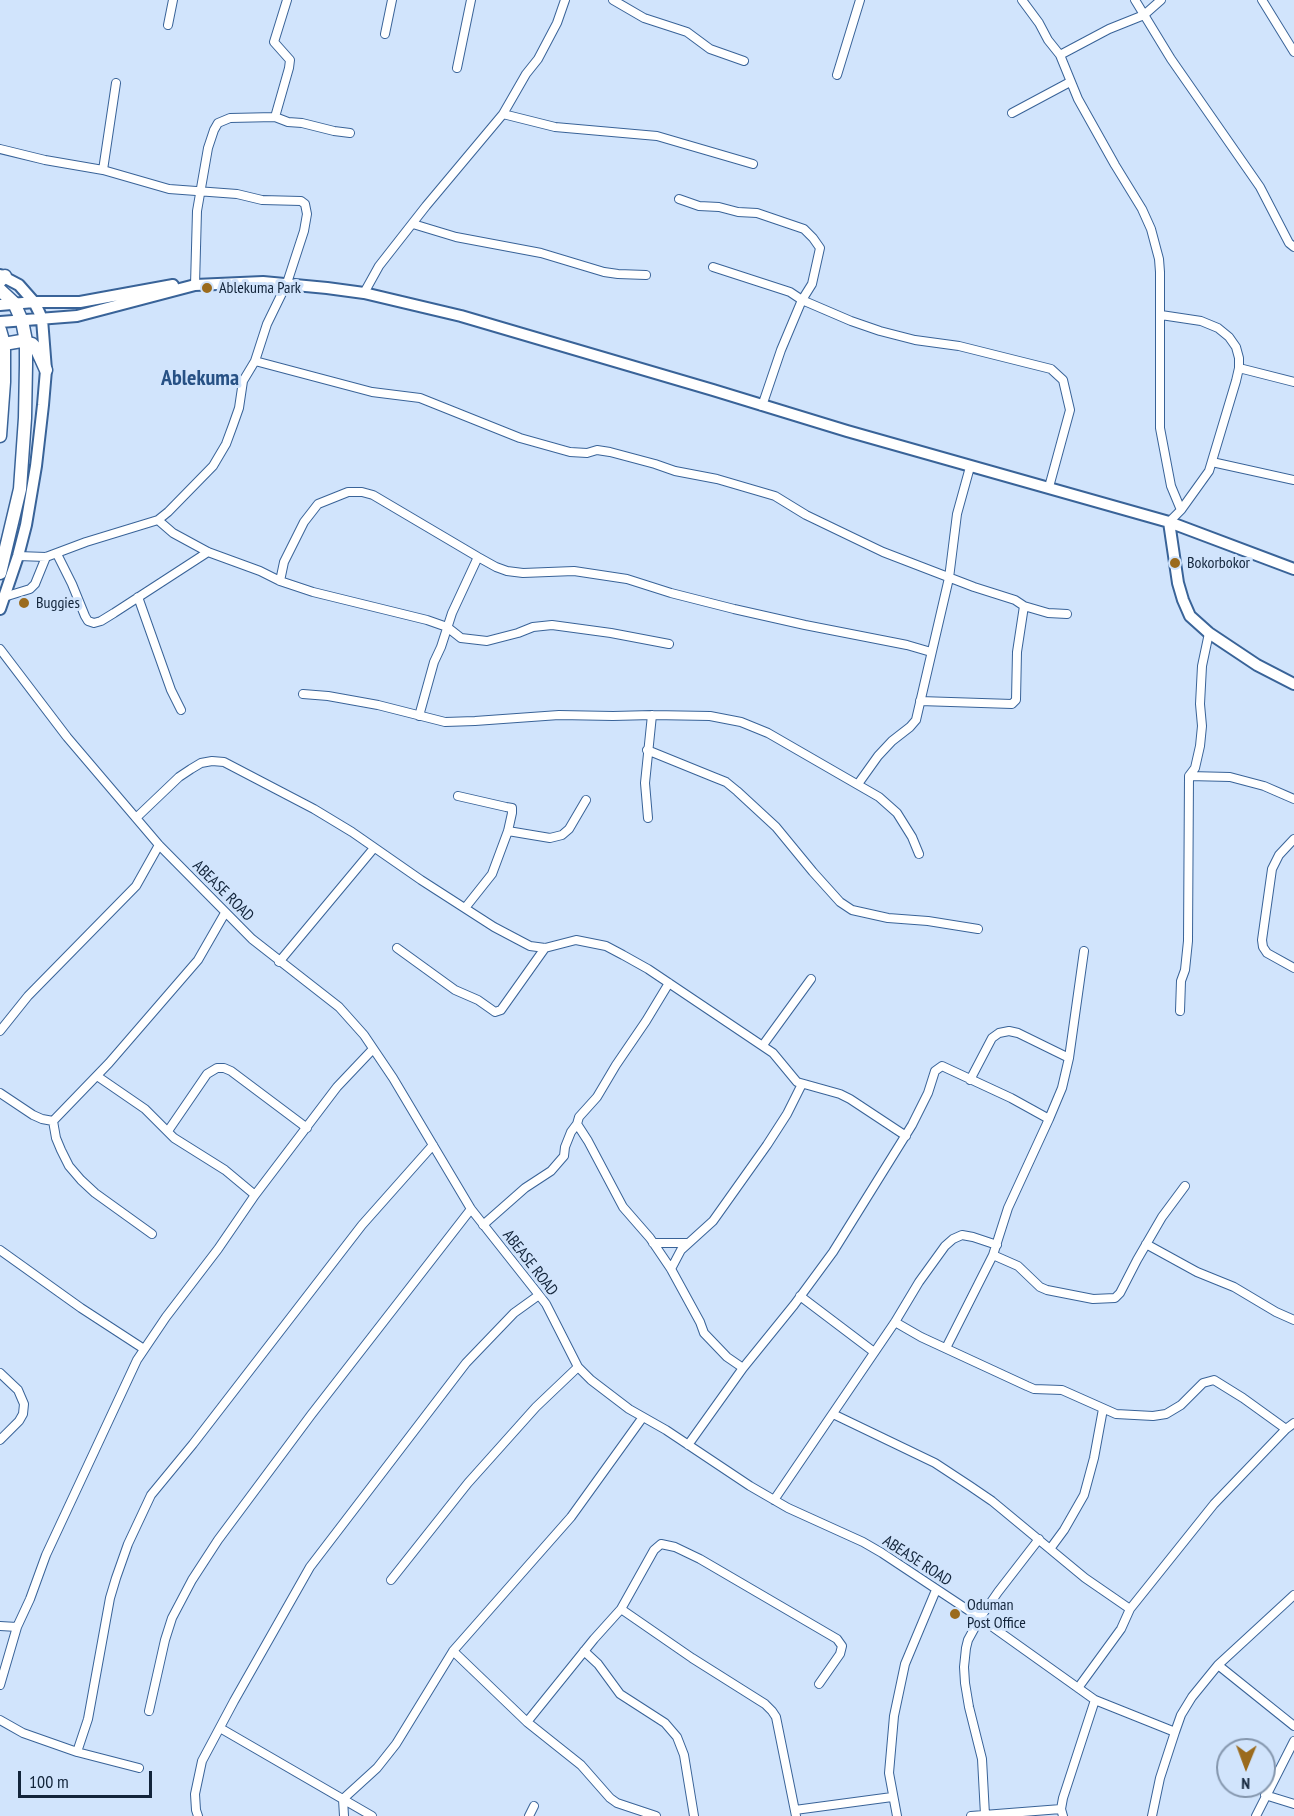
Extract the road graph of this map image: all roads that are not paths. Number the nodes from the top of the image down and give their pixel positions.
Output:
1 (173, 0) edge
2 (286, 0) edge
3 (393, 0) edge
4 (471, 0) edge
5 (565, 0) edge
6 (613, 0) edge
7 (860, 0) edge
8 (1022, 0) edge
9 (1135, 0) edge
10 (1161, 0) edge
11 (1262, 0) edge
12 (1144, 15) junction
13 (168, 25) dead end
14 (385, 34) dead end
15 (1294, 52) edge
16 (1060, 55) junction
17 (744, 61) dead end
18 (458, 68) dead end
19 (837, 75) dead end
20 (1070, 82) junction
21 (116, 83) dead end
22 (1012, 113) dead end
23 (503, 114) junction
24 (275, 117) junction
25 (350, 133) dead end
26 (0, 149) edge
27 (753, 164) dead end
28 (103, 170) junction
29 (201, 190) junction
30 (679, 199) dead end
31 (413, 224) junction
32 (1294, 247) edge
33 (713, 267) dead end
34 (646, 275) dead end
35 (2, 278) edge
36 (287, 283) junction
37 (190, 286) junction
38 (0, 290) edge
39 (364, 293) junction
40 (802, 300) junction
41 (34, 302) junction
42 (14, 303) junction
43 (0, 305) edge
44 (1161, 315) junction
45 (42, 319) junction
46 (22, 321) junction
47 (0, 322) edge
48 (0, 330) edge
49 (26, 341) junction
50 (4, 344) junction
51 (255, 361) junction
52 (1239, 368) junction
53 (46, 370) junction
54 (1294, 382) edge
55 (762, 406) junction
56 (0, 436) edge
57 (1212, 462) junction
58 (970, 467) junction
59 (1294, 480) edge
60 (1049, 487) junction
61 (1181, 510) junction
62 (158, 520) junction
63 (13, 522) junction
64 (1169, 522) junction
65 (26, 525) junction
66 (208, 552) junction
67 (57, 554) junction
68 (18, 556) junction
69 (46, 557) junction
70 (478, 557) junction
71 (1294, 569) edge
72 (0, 573) edge
73 (949, 578) junction
74 (280, 581) junction
75 (4, 597) junction
76 (138, 597) junction
77 (1024, 606) junction
78 (0, 609) edge
79 (1067, 614) dead end
80 (447, 627) junction
81 (1209, 633) junction
82 (669, 644) dead end
83 (0, 650) edge
84 (931, 652) junction
85 (1294, 684) edge
86 (303, 694) dead end
87 (920, 701) junction
88 (181, 710) dead end
89 (652, 715) junction
90 (419, 716) junction
91 (647, 750) junction
92 (1189, 776) junction
93 (858, 784) junction
94 (458, 796) dead end
95 (1294, 799) edge
96 (586, 800) dead end
97 (136, 818) junction
98 (648, 818) dead end
99 (508, 831) junction
100 (1294, 839) edge
101 (159, 845) junction
102 (374, 848) junction
103 (919, 854) dead end
104 (465, 908) junction
105 (225, 913) junction
106 (978, 929) dead end
107 (397, 948) dead end
108 (545, 948) junction
109 (1084, 951) dead end
110 (279, 962) junction
111 (1294, 968) edge
112 (811, 979) dead end
113 (669, 983) junction
114 (1180, 1011) dead end
115 (0, 1031) edge
116 (763, 1045) junction
117 (373, 1049) junction
118 (1069, 1058) junction
119 (97, 1076) junction
120 (970, 1080) junction
121 (802, 1084) junction
122 (0, 1093) edge
123 (1049, 1119) junction
124 (53, 1120) junction
125 (577, 1124) junction
126 (307, 1128) junction
127 (168, 1131) junction
128 (906, 1136) junction
129 (433, 1144) junction
130 (1185, 1186) dead end
131 (255, 1195) junction
132 (471, 1209) junction
133 (483, 1225) junction
134 (152, 1234) dead end
135 (653, 1243) junction
136 (687, 1243) junction
137 (1146, 1244) junction
138 (997, 1245) junction
139 (0, 1250) edge
140 (993, 1255) junction
141 (672, 1269) junction
142 (539, 1295) junction
143 (800, 1296) junction
144 (1294, 1320) edge
145 (895, 1322) junction
146 (946, 1348) junction
147 (144, 1349) junction
148 (874, 1352) junction
149 (578, 1367) junction
150 (743, 1368) junction
151 (0, 1373) edge
152 (1103, 1409) junction
153 (833, 1414) junction
154 (643, 1417) junction
155 (1294, 1423) edge
156 (1286, 1429) junction
157 (0, 1440) edge
158 (688, 1445) junction
159 (774, 1500) junction
160 (1039, 1539) junction
161 (1050, 1549) junction
162 (391, 1580) dead end
163 (936, 1590) junction
164 (1294, 1595) edge
165 (621, 1609) junction
166 (1131, 1609) junction
167 (980, 1618) junction
168 (0, 1626) edge
169 (17, 1627) junction
170 (453, 1651) junction
171 (584, 1651) junction
172 (1218, 1665) junction
173 (819, 1684) dead end
174 (0, 1685) edge
175 (1078, 1688) junction
176 (1095, 1700) junction
177 (148, 1711) dead end
178 (0, 1720) edge
179 (527, 1722) junction
180 (1294, 1726) edge
181 (220, 1728) junction
182 (1175, 1732) junction
183 (1294, 1741) edge
184 (77, 1752) junction
185 (139, 1768) dead end
186 (1276, 1775) edge
187 (892, 1797) junction
188 (1264, 1798) edge
189 (1275, 1798) edge
190 (343, 1799) junction
191 (1294, 1804) edge
192 (534, 1806) dead end
193 (1062, 1812) edge
194 (796, 1813) edge
195 (985, 1815) edge
196 (198, 1816) edge
197 (344, 1816) edge
198 (372, 1816) edge
199 (529, 1816) edge
200 (656, 1816) edge
201 (694, 1816) edge
202 (897, 1816) edge
203 (972, 1816) edge
204 (1152, 1816) edge
205 (1256, 1816) edge

1 - 13 street
2 - 24 street
3 - 14 street
4 - 18 street
5 - 23 street
6 - 17 street
7 - 19 street
8 - 16 street
9 - 12 street
10 - 12 street
11 - 15 street
12 - 16 street
12 - 32 street
16 - 20 street
20 - 22 street
20 - 44 street
21 - 28 street
23 - 27 street
23 - 31 street
24 - 25 street
24 - 29 street
26 - 28 street
28 - 29 street
29 - 36 street
29 - 37 street
30 - 40 street
31 - 34 street
31 - 39 street
33 - 40 street
35 - 41 street
36 - 37 street
36 - 39 street
36 - 51 street
37 - 41 street
37 - 45 street
38 - 42 main road
39 - 55 street
40 - 55 street
40 - 60 street
41 - 42 street
41 - 45 street
42 - 43 street
42 - 46 main road
44 - 52 street
44 - 61 street
45 - 46 street
45 - 53 street
46 - 47 street
46 - 49 main road
48 - 50 main road
49 - 50 main road
49 - 53 main road
49 - 63 main road
50 - 56 main road
51 - 62 street
51 - 73 street
52 - 54 street
52 - 57 street
53 - 65 street
55 - 58 street
57 - 59 street
57 - 61 street
58 - 60 street
58 - 73 street
60 - 64 street
61 - 64 street
62 - 66 street
62 - 67 street
63 - 65 main road
63 - 72 main road
64 - 71 street
64 - 81 street
65 - 68 street
66 - 74 street
66 - 76 street
67 - 69 street
67 - 76 street
68 - 69 street
68 - 75 street
69 - 75 street
70 - 74 street
70 - 80 street
70 - 84 street
73 - 77 street
73 - 84 street
74 - 80 street
75 - 78 street
76 - 88 street
77 - 79 street
77 - 87 street
80 - 82 street
80 - 90 street
81 - 85 street
81 - 92 street
83 - 97 street, ABEASE ROAD
84 - 87 street
86 - 90 street
87 - 93 street
89 - 90 street
89 - 91 street
89 - 93 street
91 - 98 street
91 - 106 street
92 - 95 street
92 - 114 street
93 - 103 street
94 - 99 street
96 - 99 street
97 - 101 street, ABEASE ROAD
97 - 102 street
99 - 104 street
100 - 111 street
101 - 105 street, ABEASE ROAD
101 - 115 street
102 - 104 street
102 - 110 street
104 - 108 street
105 - 110 street, ABEASE ROAD
105 - 119 street
107 - 108 street
108 - 113 street
109 - 118 street
110 - 117 street, ABEASE ROAD
112 - 116 street
113 - 116 street
113 - 125 street
116 - 121 street
117 - 126 street
117 - 129 street, ABEASE ROAD
118 - 120 street
118 - 123 street
119 - 124 street
119 - 127 street
120 - 123 street
120 - 128 street
121 - 128 street
121 - 136 street
122 - 124 street
123 - 138 street
124 - 134 street
125 - 133 street
125 - 135 street
126 - 127 street
126 - 131 street
127 - 131 street
128 - 143 street
129 - 132 street, ABEASE ROAD
129 - 184 street
130 - 137 street
131 - 147 street
132 - 133 street, ABEASE ROAD
132 - 177 street
133 - 142 street, ABEASE ROAD
135 - 136 street
135 - 141 street
136 - 141 street
137 - 140 street
137 - 144 street
138 - 140 street
138 - 145 street
139 - 147 street
140 - 146 street
141 - 150 street
142 - 149 street, ABEASE ROAD
142 - 181 street
143 - 148 street
143 - 150 street
145 - 146 street
145 - 148 street
146 - 152 street
147 - 169 street
148 - 153 street
149 - 154 street, ABEASE ROAD
149 - 162 street
150 - 158 street
151 - 157 street
152 - 156 street
152 - 161 street
153 - 159 street
153 - 160 street
154 - 158 street, ABEASE ROAD
154 - 170 street
155 - 156 street
156 - 166 street
158 - 159 street, ABEASE ROAD
159 - 163 street, ABEASE ROAD
160 - 161 street
160 - 167 street
161 - 166 street
163 - 167 street, ABEASE ROAD
163 - 187 street
164 - 172 street
165 - 171 street
165 - 173 street
165 - 194 street
166 - 175 street
167 - 175 street, ABEASE ROAD
167 - 195 street
168 - 169 street
169 - 174 street
170 - 179 street
170 - 190 street
171 - 179 street
171 - 201 street
172 - 180 street
172 - 182 street
175 - 176 street, ABEASE ROAD
176 - 182 street, ABEASE ROAD
176 - 193 street
178 - 184 street
179 - 200 street
181 - 190 street
181 - 196 street
182 - 204 street
183 - 186 street
184 - 185 street
187 - 194 street
187 - 202 street
188 - 205 street
189 - 191 street
190 - 197 street
190 - 198 street
192 - 199 street
193 - 195 street
195 - 203 street

